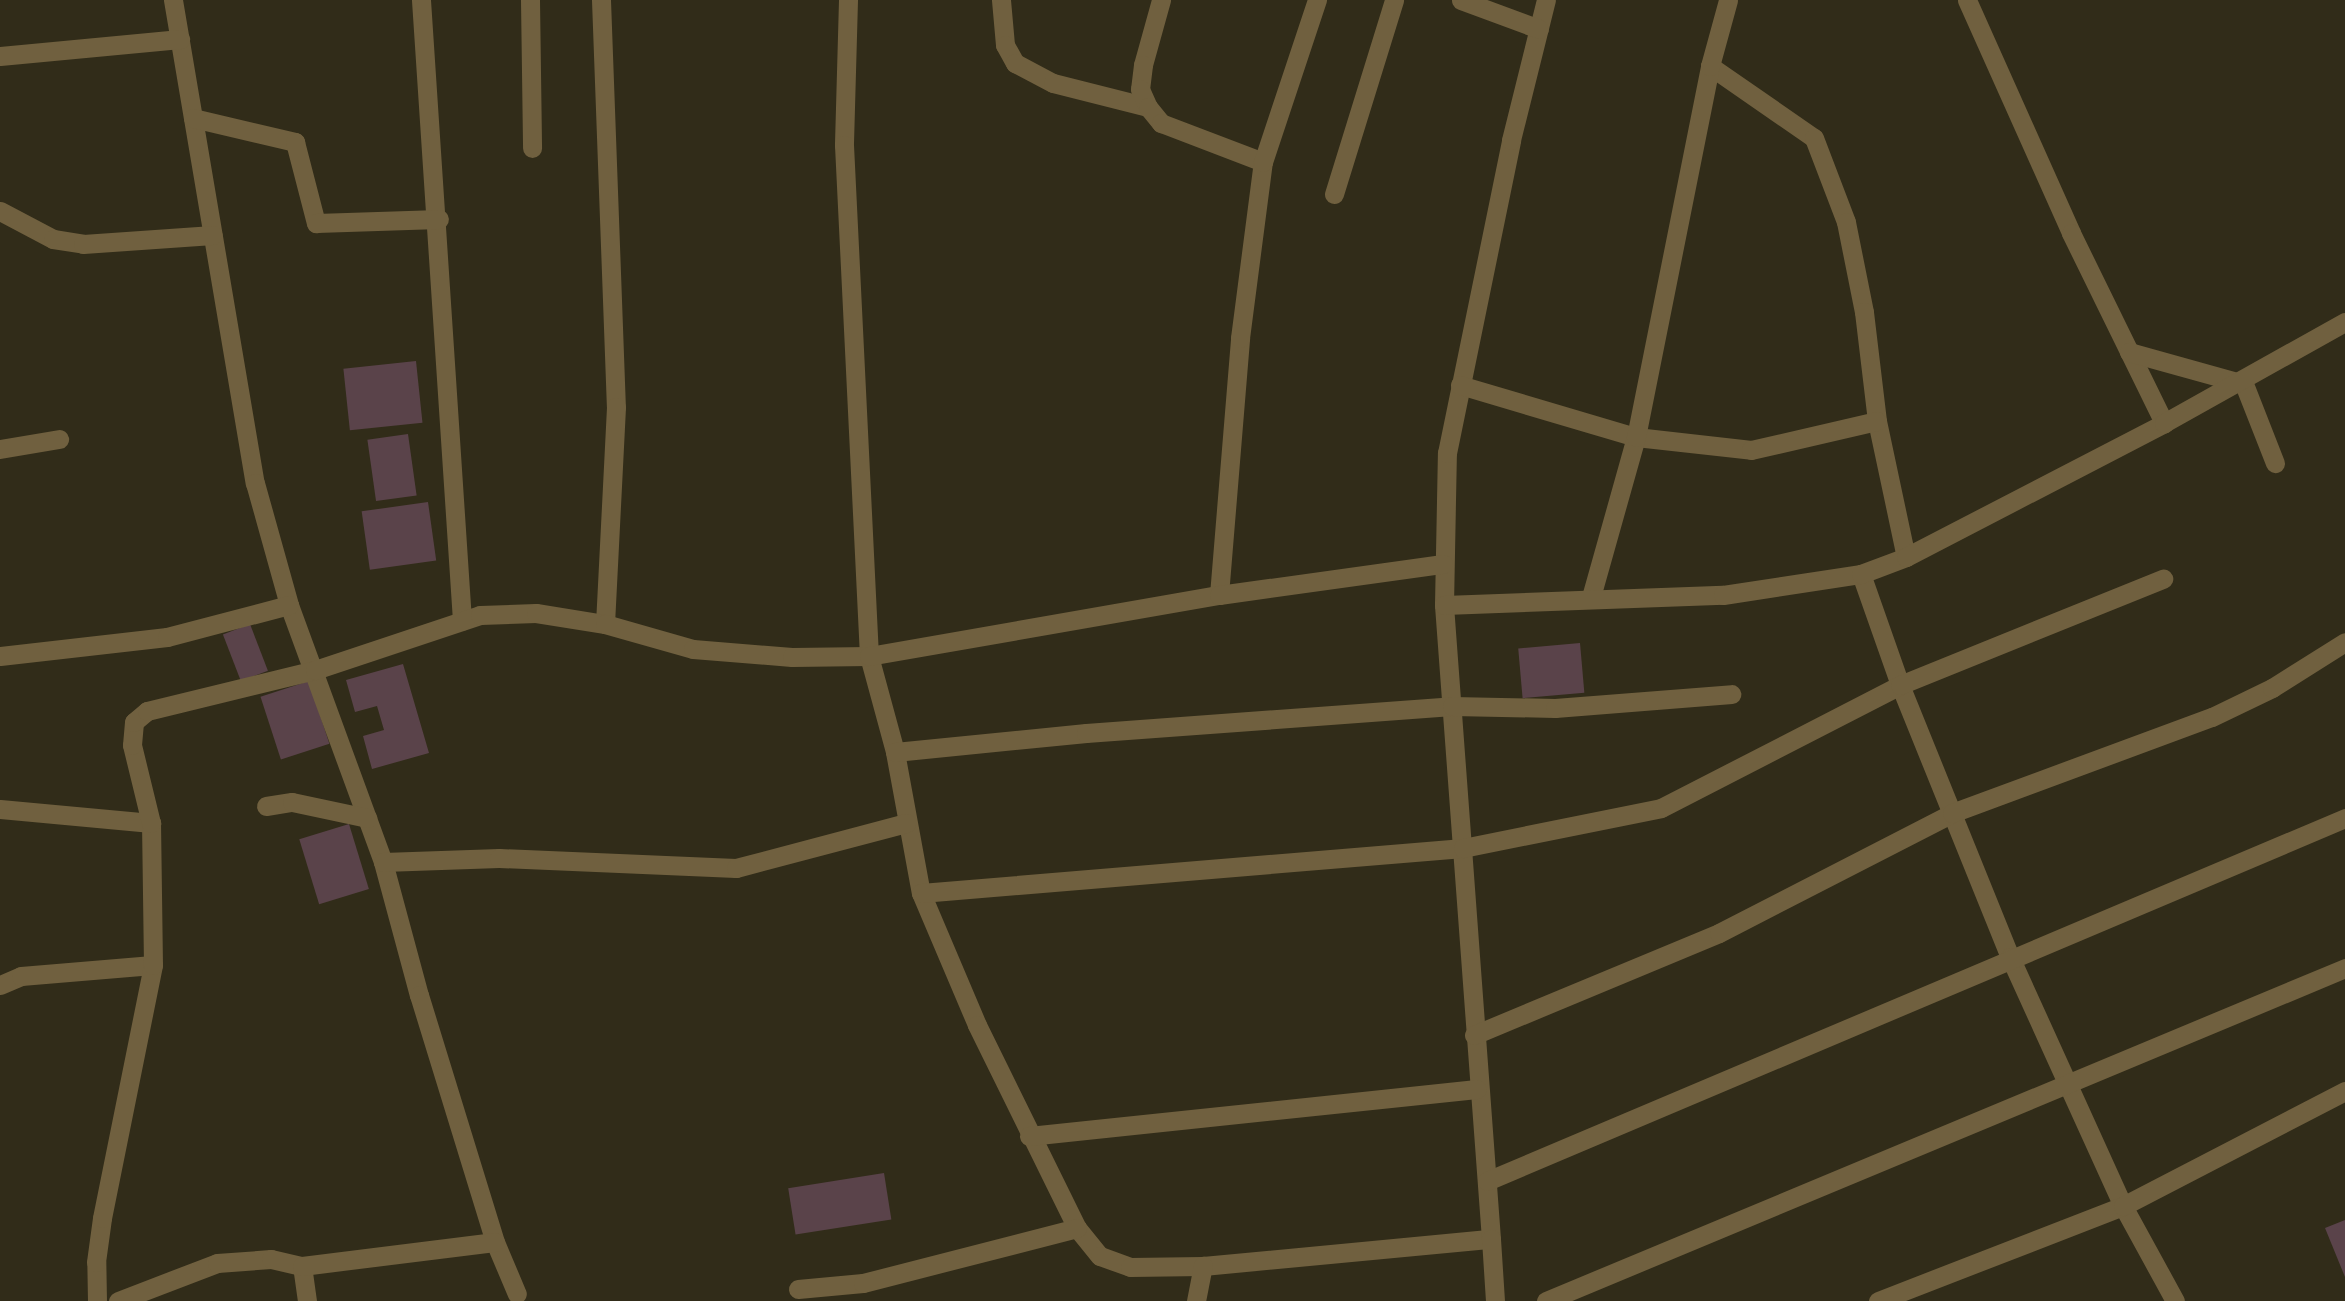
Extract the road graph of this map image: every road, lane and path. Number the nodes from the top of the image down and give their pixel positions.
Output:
1 (173, 0) edge
2 (421, 0) edge
3 (530, 0) edge
4 (601, 0) edge
5 (848, 0) edge
6 (1001, 0) edge
7 (1161, 0) edge
8 (1317, 0) edge
9 (1394, 0) edge
10 (1461, 0) edge
11 (1546, 0) edge
12 (1728, 0) edge
13 (1967, 0) edge
14 (1539, 29) junction
15 (180, 40) junction
16 (0, 56) edge
17 (1710, 66) junction
18 (1148, 107) junction
19 (193, 118) junction
20 (532, 148) dead end
21 (1263, 162) junction
22 (1334, 194) dead end
23 (0, 211) edge
24 (439, 219) junction
25 (213, 235) junction
26 (2345, 321) edge
27 (2129, 352) junction
28 (2237, 383) junction
29 (1460, 385) junction
30 (1877, 421) junction
31 (2164, 423) junction
32 (1636, 437) junction
33 (59, 439) dead end
34 (0, 449) edge
35 (2275, 463) dead end
36 (1906, 557) junction
37 (1443, 564) junction
38 (1861, 574) junction
39 (2163, 579) dead end
40 (1219, 596) junction
41 (1591, 597) junction
42 (289, 605) junction
43 (1444, 605) junction
44 (462, 621) junction
45 (605, 624) junction
46 (2345, 642) edge
47 (0, 656) edge
48 (869, 656) junction
49 (315, 670) junction
50 (1900, 685) junction
51 (1731, 694) dead end
52 (1452, 706) junction
53 (895, 752) junction
54 (266, 806) dead end
55 (0, 809) edge
56 (1952, 813) junction
57 (367, 818) junction
58 (2345, 818) edge
59 (152, 823) junction
60 (906, 823) junction
61 (1463, 848) junction
62 (383, 862) junction
63 (921, 893) junction
64 (2010, 957) junction
65 (153, 965) junction
66 (2345, 968) edge
67 (0, 985) edge
68 (1474, 1035) junction
69 (2069, 1084) junction
70 (1477, 1089) junction
71 (2345, 1091) edge
72 (1029, 1136) junction
73 (1487, 1181) junction
74 (2123, 1206) junction
75 (1077, 1228) junction
76 (1491, 1239) junction
77 (495, 1242) junction
78 (302, 1266) junction
79 (1203, 1266) junction
80 (797, 1289) dead end
81 (517, 1294) dead end
82 (97, 1301) edge
83 (118, 1301) edge
84 (307, 1301) edge
85 (1196, 1301) edge
86 (1495, 1301) edge
87 (1546, 1301) edge
88 (1878, 1301) edge
89 (2175, 1301) edge

1 - 15 street
2 - 24 street
3 - 20 street
4 - 45 street
5 - 48 street
6 - 18 street
7 - 18 street
8 - 21 street
9 - 22 street
10 - 14 street
11 - 14 street
12 - 17 street
13 - 27 street
14 - 29 street
15 - 16 street
15 - 19 street
17 - 30 street
17 - 32 street
18 - 21 street
19 - 24 street
19 - 25 street
21 - 40 street
23 - 25 street
24 - 44 street
25 - 42 street
26 - 28 street
27 - 28 street
27 - 31 street
28 - 31 street
28 - 35 street
29 - 32 street
29 - 37 street
30 - 32 street
30 - 36 street
31 - 36 street
32 - 41 street
33 - 34 street
36 - 38 street
37 - 40 street
37 - 43 street
38 - 41 street
38 - 50 street
39 - 50 street
40 - 48 street
41 - 43 street
42 - 47 street
42 - 49 street
43 - 52 street
44 - 45 street
44 - 49 street
45 - 48 street
46 - 56 street
48 - 53 street
49 - 57 street
49 - 59 street
50 - 56 street
50 - 61 street
51 - 52 street
52 - 53 street
52 - 61 street
53 - 60 street
54 - 57 street
55 - 59 street
56 - 64 street
56 - 68 street
57 - 62 street
58 - 64 street
59 - 65 street
60 - 62 street
60 - 63 street
61 - 63 street
61 - 68 street
62 - 77 street
63 - 72 street
64 - 69 street
64 - 73 street
65 - 67 street
65 - 82 street
66 - 69 street
68 - 70 street
69 - 74 street
69 - 87 street
70 - 72 street
70 - 73 street
71 - 74 street
72 - 75 street
73 - 76 street
74 - 88 street
74 - 89 street
75 - 79 street
75 - 80 street
76 - 79 street
76 - 86 street
77 - 78 street
77 - 81 street
78 - 83 street
78 - 84 street
79 - 85 street

